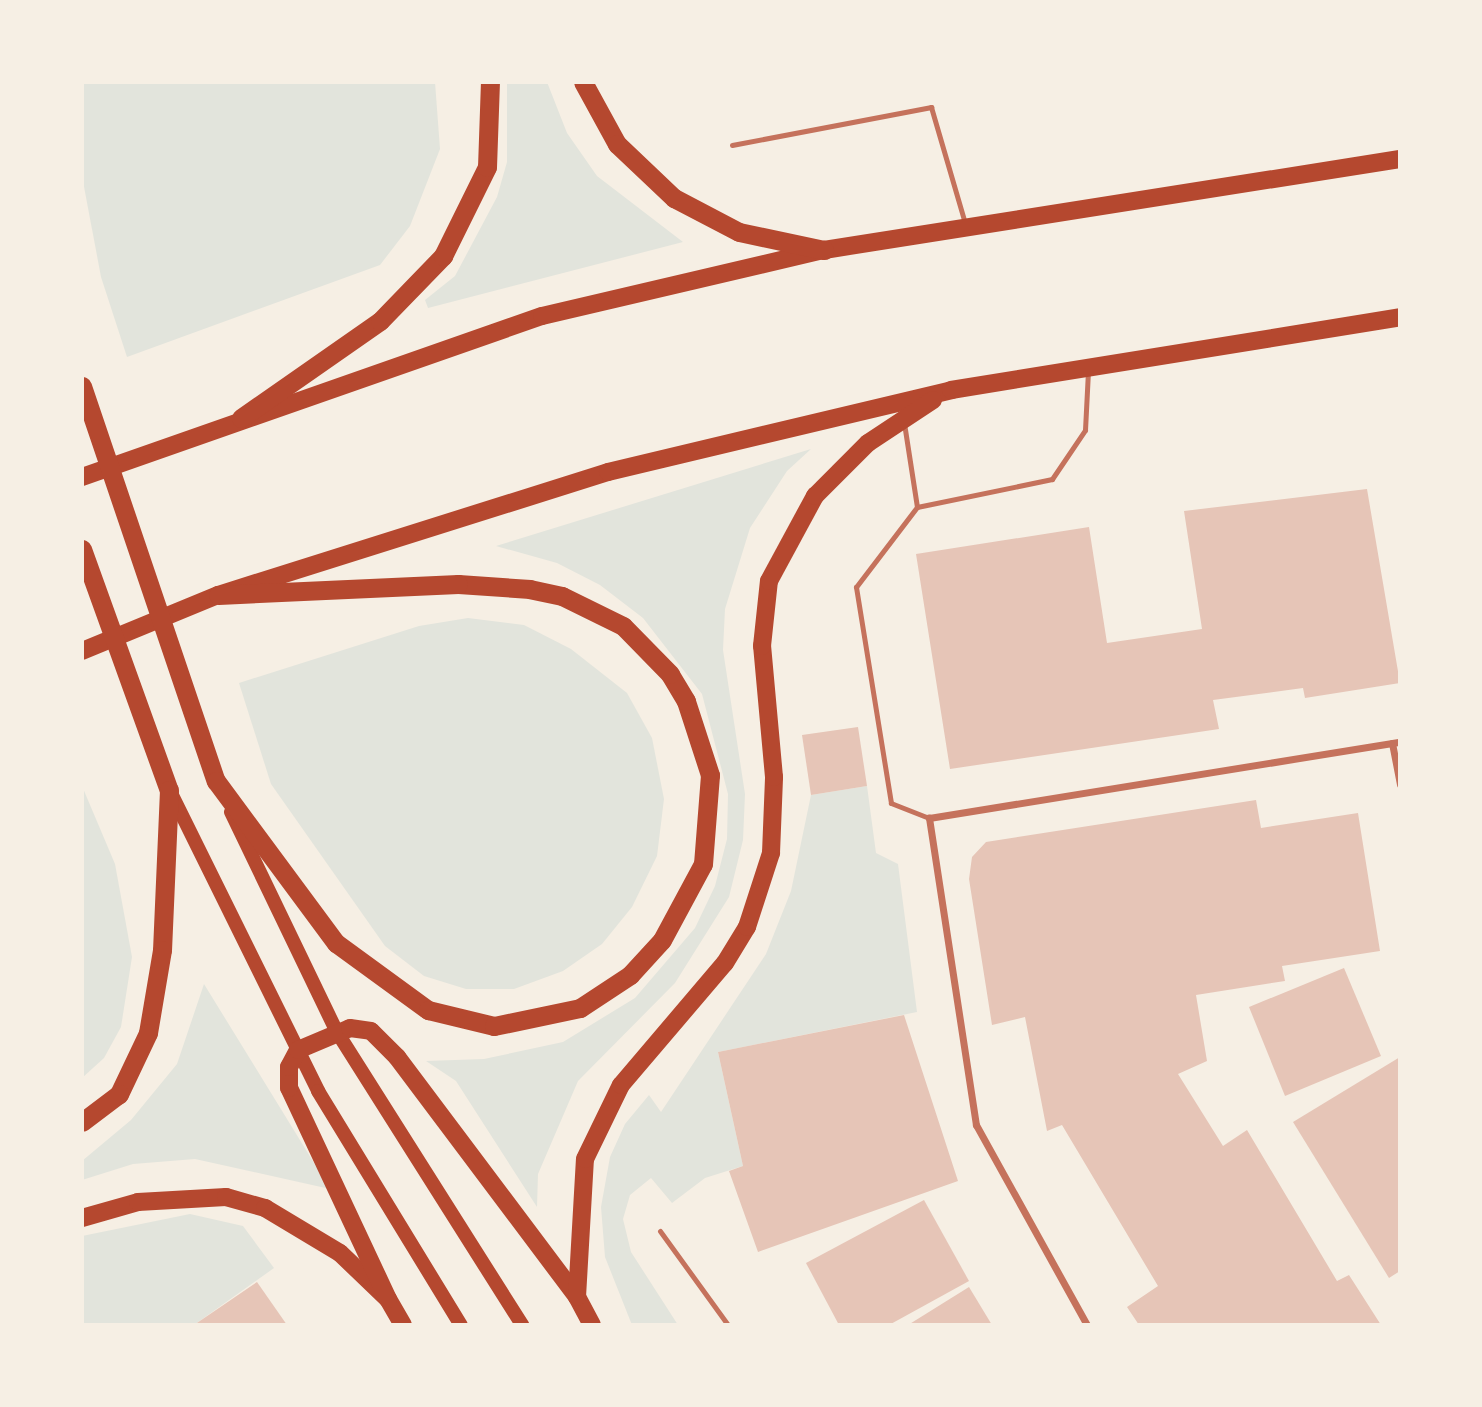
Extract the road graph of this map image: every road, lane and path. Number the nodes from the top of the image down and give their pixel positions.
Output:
1 (490, 82) edge
2 (583, 82) edge
3 (732, 145) dead end
4 (1400, 159) edge
5 (966, 226) junction
6 (824, 250) junction
7 (1400, 317) edge
8 (1089, 368) junction
9 (82, 386) edge
10 (951, 390) junction
11 (903, 417) junction
12 (241, 418) junction
13 (82, 477) edge
14 (917, 507) junction
15 (82, 549) edge
16 (218, 595) junction
17 (82, 651) edge
18 (1396, 743) edge
19 (216, 781) junction
20 (1400, 784) edge
21 (169, 790) junction
22 (929, 818) junction
23 (82, 1122) edge
24 (82, 1218) edge
25 (660, 1231) dead end
26 (577, 1297) junction
27 (388, 1299) junction
28 (403, 1325) edge
29 (461, 1325) edge
30 (522, 1325) edge
31 (592, 1325) edge
32 (728, 1325) edge
33 (1087, 1325) edge

1 - 12 highway
2 - 6 highway
3 - 5 lane
4 - 5 main road
5 - 6 main road
6 - 12 main road
7 - 8 main road
8 - 10 main road
8 - 14 lane
9 - 19 highway
10 - 11 main road
10 - 16 main road
11 - 14 lane
11 - 26 main road
12 - 13 main road
14 - 22 lane
15 - 21 highway
16 - 17 main road
16 - 19 highway
18 - 20 street
18 - 22 street
19 - 30 main road
21 - 23 highway
21 - 29 main road
22 - 33 street
24 - 27 main road
25 - 32 lane
26 - 27 main road
26 - 31 main road
27 - 28 main road

